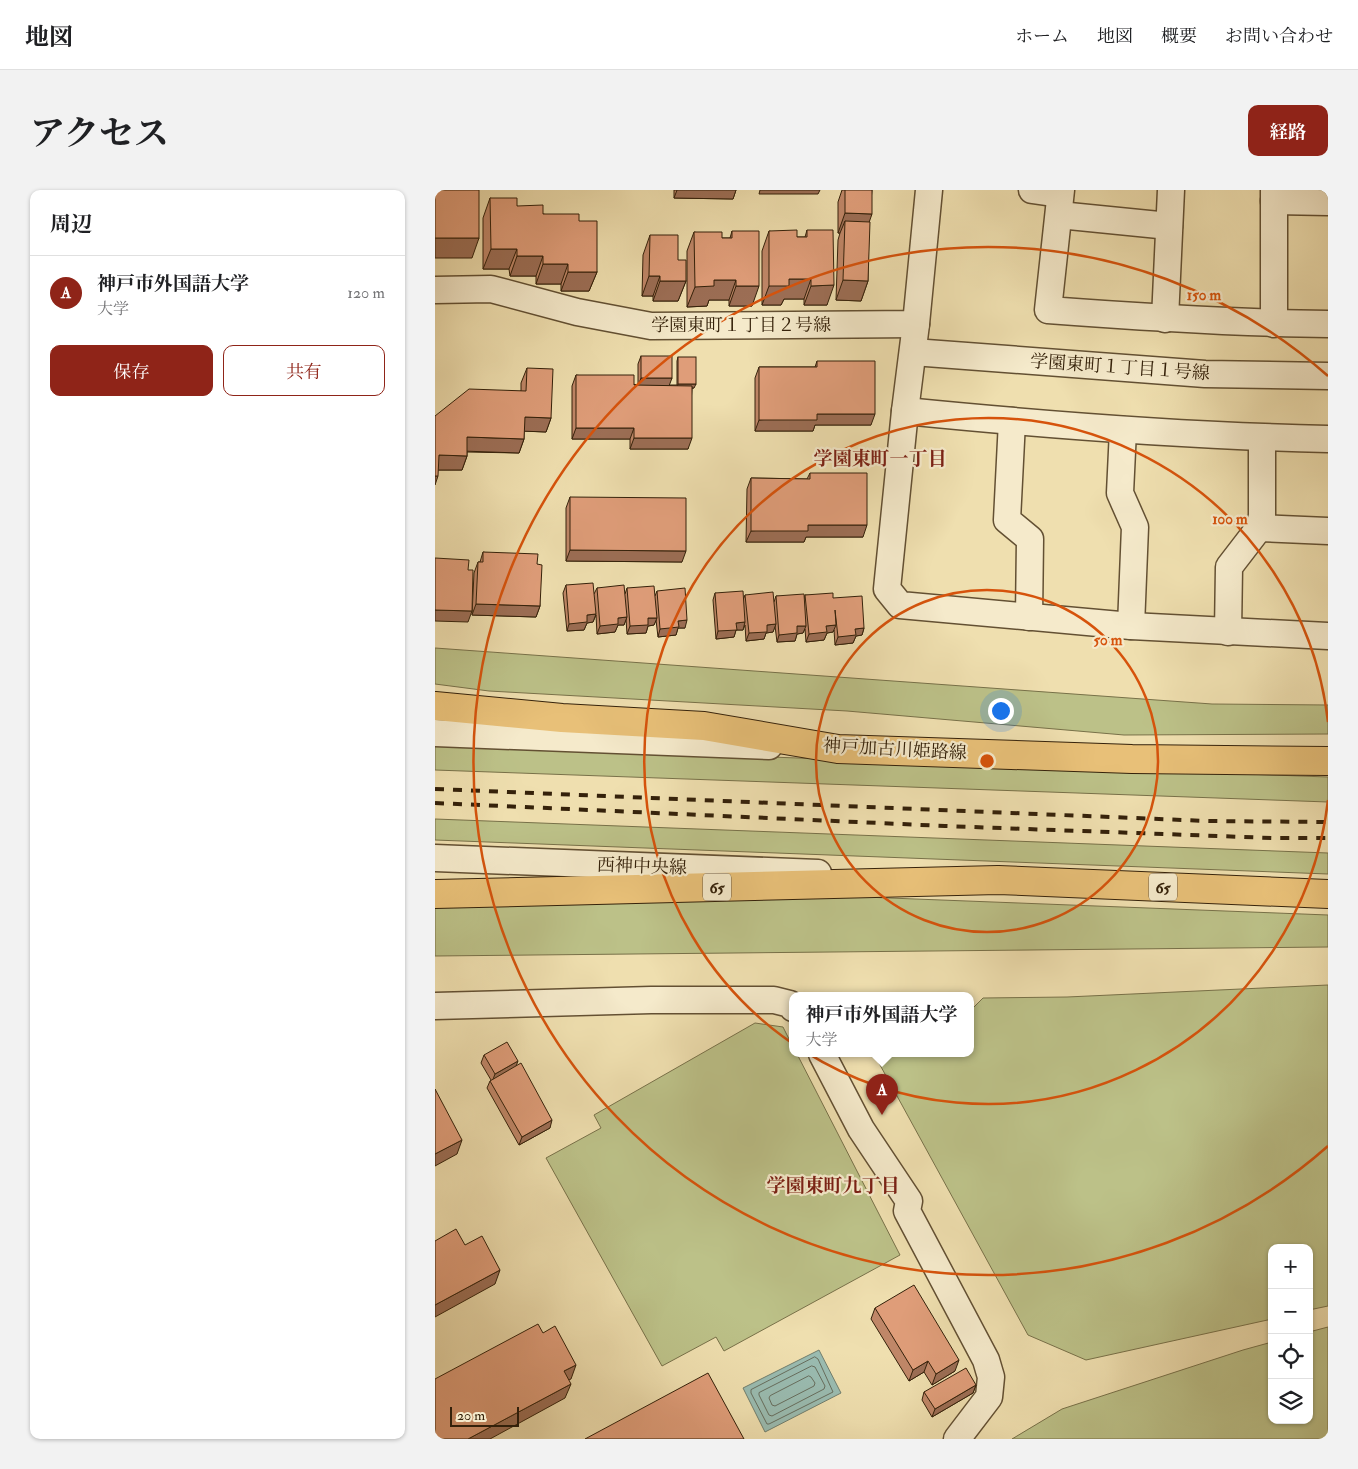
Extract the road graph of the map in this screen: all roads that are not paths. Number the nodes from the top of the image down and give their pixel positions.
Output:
1 (929, 190) edge
2 (1032, 190) edge
3 (1171, 190) edge
4 (1274, 195) edge
5 (1060, 200) edge
6 (1328, 202) edge
7 (1169, 226) junction
8 (435, 290) edge
9 (1165, 319) junction
10 (916, 324) junction
11 (1274, 324) junction
12 (1328, 324) edge
13 (913, 352) junction
14 (1328, 376) edge
15 (905, 411) junction
16 (1013, 421) junction
17 (1123, 430) junction
18 (1262, 438) junction
19 (1328, 439) edge
20 (1259, 528) junction
21 (1328, 531) edge
22 (1029, 617) junction
23 (1131, 626) junction
24 (1228, 632) junction
25 (1328, 636) edge
26 (435, 706) edge
27 (435, 733) edge
28 (838, 749) junction
29 (1328, 761) edge
30 (435, 858) edge
31 (998, 880) junction
32 (435, 894) edge
33 (1328, 894) edge
34 (789, 1004) edge
35 (435, 1006) edge
36 (824, 1057) edge
37 (957, 1439) edge

1 - 10 street
2 - 5 street
3 - 7 street
4 - 6 street
4 - 11 street
5 - 7 street
5 - 9 street
7 - 9 street
8 - 10 street, 学園東町１丁目２号線
9 - 11 street
10 - 13 street
11 - 12 street
13 - 14 street, 学園東町１丁目１号線
13 - 15 street
15 - 16 street
15 - 22 street
16 - 17 street
16 - 22 street
17 - 18 street
17 - 23 street
18 - 19 street
18 - 20 street
20 - 21 street
20 - 24 street
22 - 23 street
23 - 24 street
24 - 25 street
26 - 28 main road, 神戸加古川姫路線
27 - 28 street
28 - 29 main road, 神戸加古川姫路線
30 - 31 street, 西神中央線
31 - 32 main road, 65
31 - 33 main road, 65
34 - 35 street
36 - 37 street

